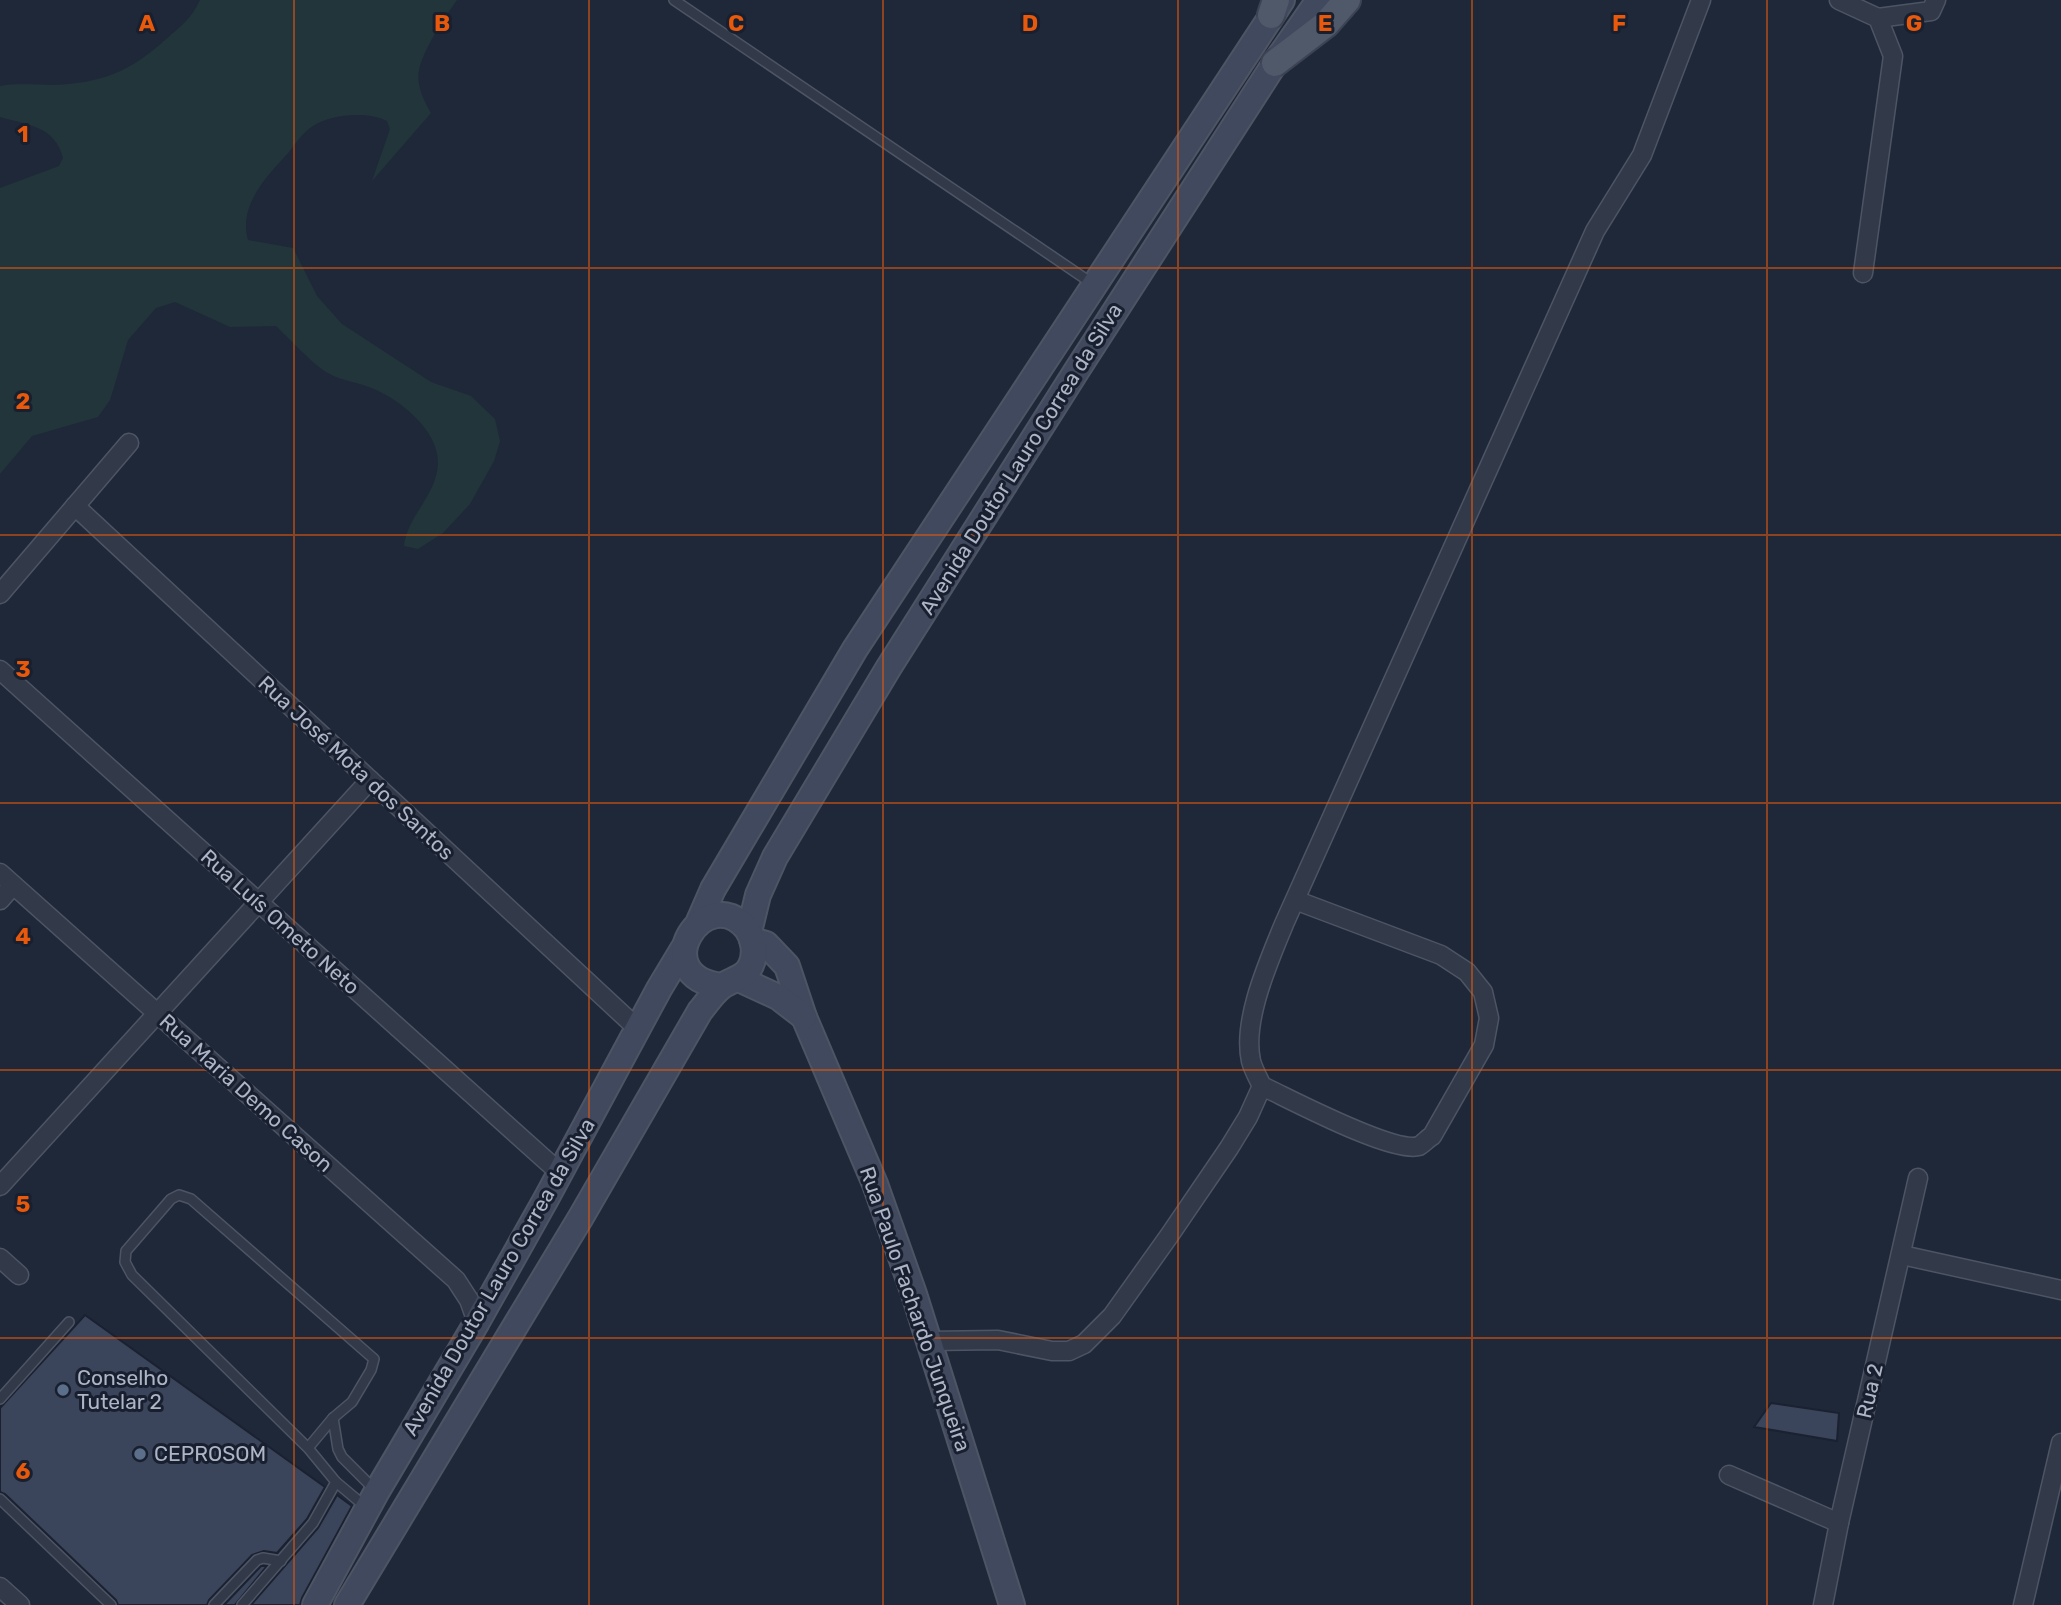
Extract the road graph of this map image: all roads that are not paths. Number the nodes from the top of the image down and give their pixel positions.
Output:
1 (674, 0) edge
2 (1319, 0) edge
3 (1347, 0) edge
4 (1701, 0) edge
5 (1839, 0) edge
6 (1936, 0) edge
7 (1276, 5) edge
8 (1878, 19) junction
9 (1275, 62) junction
10 (1863, 273) dead end
11 (1095, 285) junction
12 (129, 443) dead end
13 (75, 506) junction
14 (0, 594) edge
15 (0, 670) edge
16 (370, 780) junction
17 (6, 879) edge
18 (0, 900) edge
19 (1295, 900) junction
20 (258, 902) junction
21 (699, 921) junction
22 (750, 936) junction
23 (684, 949) junction
24 (731, 982) junction
25 (157, 1013) junction
26 (804, 1017) junction
27 (638, 1029) junction
28 (1262, 1086) junction
29 (560, 1173) junction
30 (1918, 1178) dead end
31 (0, 1186) edge
32 (1902, 1255) junction
33 (0, 1258) edge
34 (19, 1275) dead end
35 (2061, 1290) edge
36 (69, 1322) dead end
37 (477, 1322) junction
38 (929, 1341) junction
39 (0, 1399) edge
40 (333, 1418) junction
41 (2061, 1443) edge
42 (308, 1448) junction
43 (1729, 1475) dead end
44 (336, 1482) junction
45 (2057, 1483) edge
46 (0, 1499) edge
47 (372, 1500) junction
48 (1839, 1523) junction
49 (281, 1561) junction
50 (0, 1587) edge
51 (20, 1605) edge
52 (111, 1605) edge
53 (214, 1605) edge
54 (242, 1605) edge
55 (315, 1605) edge
56 (347, 1605) edge
57 (1012, 1605) edge
58 (1823, 1605) edge
59 (2023, 1605) edge

1 - 11 lane
2 - 9 main road, Avenida Doutor Lauro Correa da Silva
3 - 9 main road
4 - 19 street
5 - 8 street
6 - 8 street
7 - 11 main road, Avenida Doutor Lauro Correa da Silva
8 - 10 street
9 - 22 main road, Avenida Doutor Lauro Correa da Silva
11 - 21 main road, Avenida Doutor Lauro Correa da Silva
12 - 13 street
13 - 14 street
13 - 16 street, Rua José Mota dos Santos
15 - 20 street, Rua Luís Ometo Neto
16 - 20 street
16 - 27 street, Rua José Mota dos Santos
17 - 18 street
17 - 25 street, Rua Maria Demo Cason
19 - 28 street
19 - 28 street
20 - 25 street
20 - 29 street, Rua Luís Ometo Neto
21 - 22 main road
21 - 23 main road
22 - 24 main road
22 - 26 main road, Rua Paulo Fachardo Junqueira
23 - 24 main road
23 - 27 main road, Avenida Doutor Lauro Correa da Silva
24 - 26 main road
24 - 56 main road, Avenida Doutor Lauro Correa da Silva
25 - 31 street
25 - 37 street, Rua Maria Demo Cason
26 - 38 main road, Rua Paulo Fachardo Junqueira
27 - 29 main road, Avenida Doutor Lauro Correa da Silva
28 - 38 street
29 - 37 main road, Avenida Doutor Lauro Correa da Silva
30 - 32 street, Rua 2
32 - 35 street
32 - 48 street, Rua 2
33 - 34 street
36 - 39 lane
37 - 47 main road, Avenida Doutor Lauro Correa da Silva
38 - 57 main road, Rua Paulo Fachardo Junqueira
40 - 42 lane
40 - 42 lane
40 - 47 lane
41 - 45 street
42 - 44 lane
43 - 48 street
44 - 47 lane
44 - 49 lane
45 - 59 street
46 - 52 lane
47 - 55 main road, Avenida Doutor Lauro Correa da Silva
48 - 58 street, Rua 2
49 - 53 lane
49 - 54 lane
50 - 51 street

